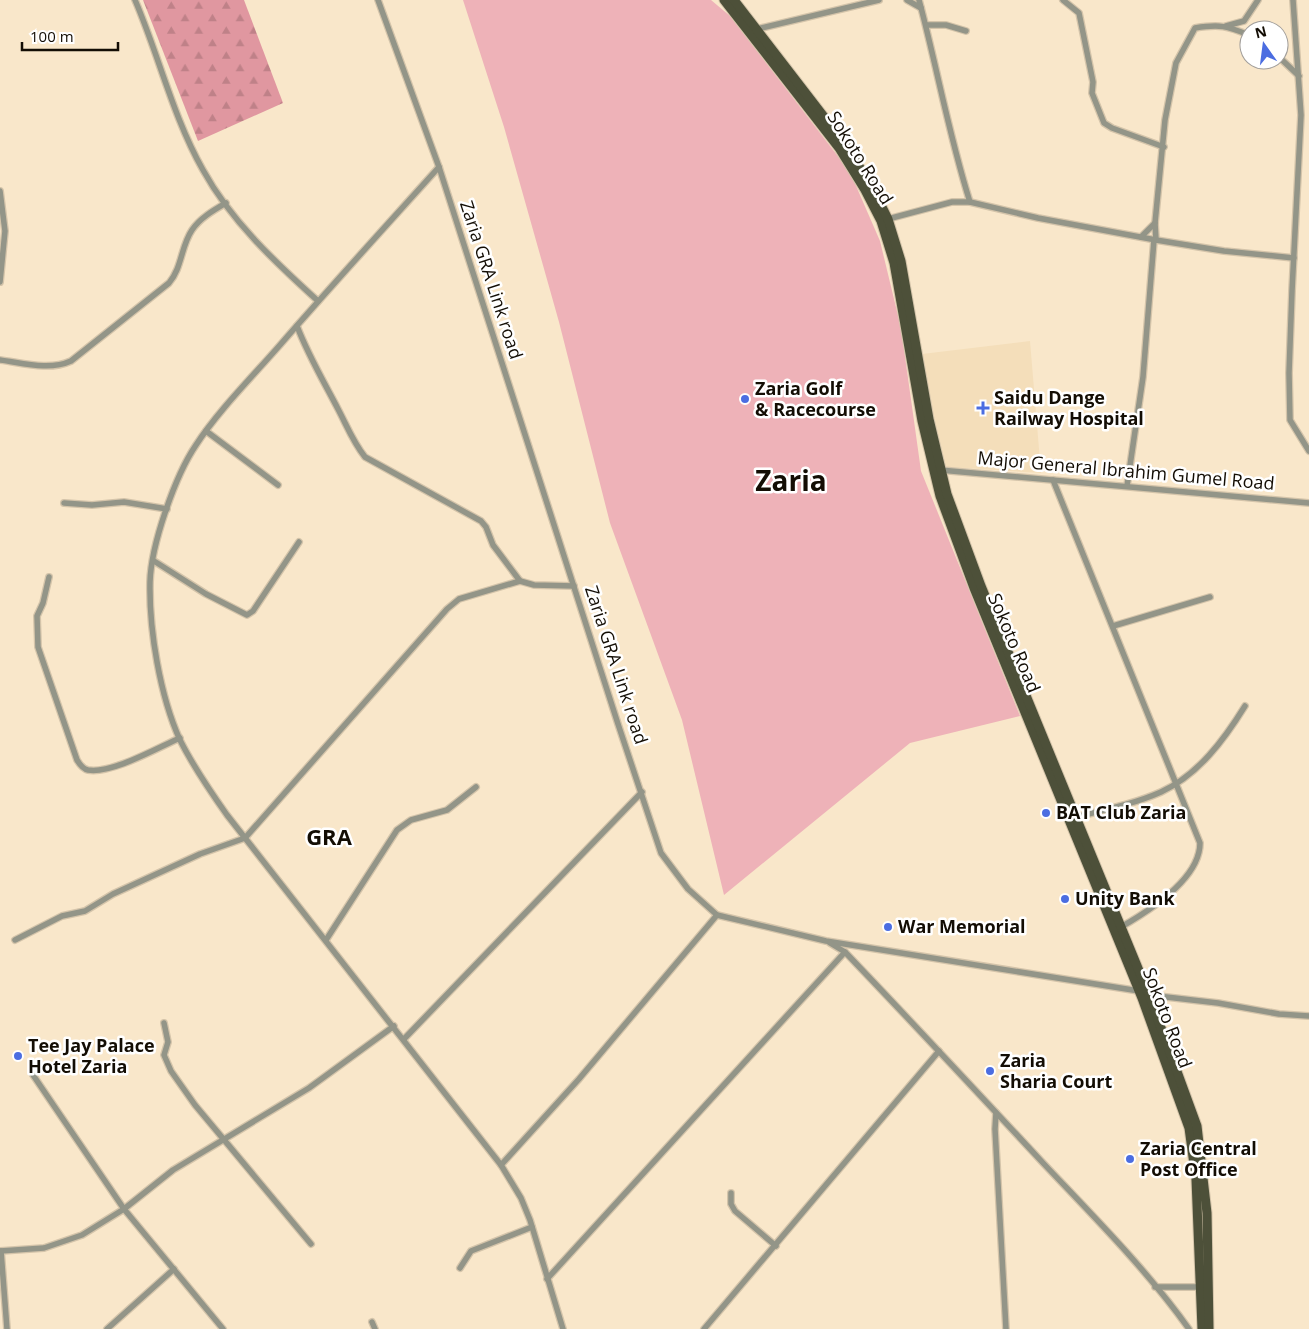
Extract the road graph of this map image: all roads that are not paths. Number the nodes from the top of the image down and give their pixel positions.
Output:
1 (135, 0) edge
2 (378, 0) edge
3 (724, 0) edge
4 (734, 0) edge
5 (879, 0) edge
6 (907, 0) edge
7 (919, 0) edge
8 (1063, 0) edge
9 (1258, 0) edge
10 (1293, 0) edge
11 (921, 8) junction
12 (927, 25) junction
13 (1226, 26) junction
14 (757, 29) junction
15 (966, 31) dead end
16 (1239, 31) edge
17 (1289, 66) edge
18 (1299, 76) junction
19 (1164, 147) junction
20 (439, 167) junction
21 (0, 191) edge
22 (970, 202) junction
23 (226, 203) junction
24 (888, 219) junction
25 (1155, 223) junction
26 (1141, 238) junction
27 (1155, 240) junction
28 (1294, 258) junction
29 (0, 282) edge
30 (318, 301) junction
31 (297, 326) junction
32 (0, 360) edge
33 (206, 431) junction
34 (1309, 451) edge
35 (940, 470) junction
36 (1053, 480) junction
37 (278, 485) dead end
38 (1128, 486) junction
39 (64, 502) dead end
40 (1309, 503) edge
41 (167, 509) junction
42 (300, 542) dead end
43 (154, 561) junction
44 (49, 577) dead end
45 (520, 581) junction
46 (574, 586) junction
47 (1210, 597) dead end
48 (1112, 626) junction
49 (1246, 706) dead end
50 (180, 738) junction
51 (1176, 783) junction
52 (476, 788) dead end
53 (642, 792) junction
54 (1076, 817) junction
55 (245, 838) junction
56 (717, 915) junction
57 (1121, 927) junction
58 (15, 940) dead end
59 (326, 940) junction
60 (826, 941) junction
61 (845, 952) junction
62 (1139, 991) junction
63 (1149, 996) junction
64 (1309, 1016) edge
65 (164, 1023) dead end
66 (394, 1026) junction
67 (404, 1040) junction
68 (940, 1051) junction
69 (33, 1075) dead end
70 (996, 1113) junction
71 (225, 1139) junction
72 (501, 1165) junction
73 (731, 1193) dead end
74 (124, 1209) junction
75 (532, 1227) junction
76 (311, 1244) dead end
77 (776, 1246) junction
78 (0, 1251) edge
79 (460, 1268) dead end
80 (174, 1269) junction
81 (547, 1279) junction
82 (1154, 1287) junction
83 (1201, 1287) junction
84 (372, 1322) dead end
85 (7, 1329) edge
86 (107, 1329) edge
87 (223, 1329) edge
88 (376, 1329) edge
89 (562, 1329) edge
90 (704, 1329) edge
91 (1006, 1329) edge
92 (1189, 1329) edge
93 (1202, 1329) edge
94 (1210, 1329) edge

1 - 23 street
2 - 20 street, Zaria GRA Link road
3 - 62 main road, Sokoto Road
4 - 14 main road, Sokoto Road
5 - 14 street
6 - 11 street
7 - 11 street
8 - 19 street
9 - 13 street
10 - 18 street
11 - 12 street
12 - 15 street
12 - 22 street
13 - 16 street
13 - 19 street
14 - 24 main road, Sokoto Road
17 - 18 street
18 - 28 street
19 - 25 street
20 - 30 street
20 - 46 street, Zaria GRA Link road
21 - 29 street
22 - 24 street
22 - 26 street
23 - 30 street
23 - 32 street
24 - 35 main road, Sokoto Road
25 - 26 street
25 - 27 street
26 - 27 street
27 - 28 street
27 - 38 street
28 - 34 street
30 - 31 street
31 - 33 street
31 - 45 street
33 - 37 street
33 - 41 street
35 - 36 street, Major General Ibrahim Gumel Road
35 - 54 main road, Sokoto Road
36 - 38 street, Major General Ibrahim Gumel Road
36 - 48 street
38 - 40 street, Major General Ibrahim Gumel Road
39 - 41 street
41 - 43 street
42 - 43 street
43 - 50 street
44 - 50 street
45 - 46 street
45 - 55 street
46 - 53 street, Zaria GRA Link road
47 - 48 street
48 - 51 street
49 - 51 street
50 - 55 street
51 - 54 street
51 - 57 street
52 - 59 street
53 - 56 street, Zaria GRA Link road
53 - 67 street
54 - 57 main road, Sokoto Road
55 - 58 street
55 - 59 street
56 - 60 street, Zaria GRA Link road
56 - 72 street
57 - 63 main road, Sokoto Road
59 - 66 street
60 - 61 street
60 - 62 street, Zaria GRA Link road
61 - 68 street
61 - 81 street
62 - 83 main road, Sokoto Road
63 - 64 street
63 - 94 main road, Sokoto Road
65 - 71 street
66 - 67 street
66 - 71 street
67 - 72 street
68 - 70 street
68 - 77 street
69 - 74 street
70 - 82 street
70 - 91 street
71 - 74 street
71 - 76 street
72 - 75 street
73 - 77 street
74 - 78 street
74 - 80 street
75 - 79 street
75 - 81 street
77 - 90 street
78 - 85 street
80 - 86 street
80 - 87 street
81 - 89 street
82 - 83 street
82 - 92 street
83 - 93 main road, Sokoto Road
84 - 88 street

